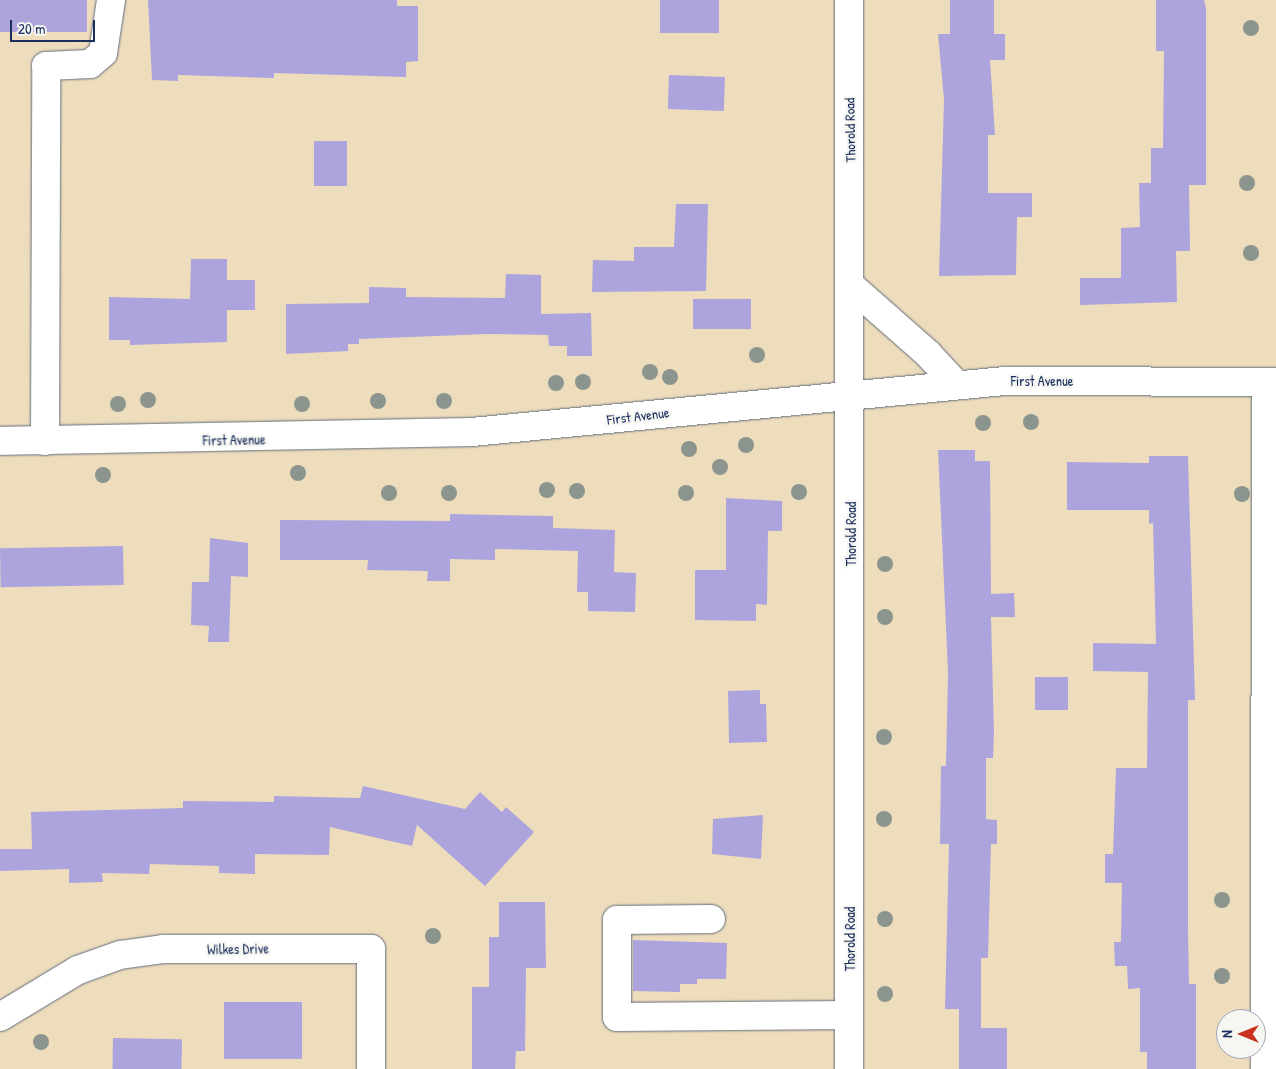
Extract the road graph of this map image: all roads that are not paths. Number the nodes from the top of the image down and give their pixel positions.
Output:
1 (111, 0) edge
2 (849, 0) edge
3 (851, 286) junction
4 (1271, 382) edge
5 (956, 384) junction
6 (851, 396) junction
7 (0, 441) edge
8 (45, 441) junction
9 (711, 919) dead end
10 (850, 1015) junction
11 (0, 1017) edge
12 (371, 1069) edge
13 (850, 1069) edge
14 (1265, 1069) edge

1 - 8 street
2 - 3 street, Thorold Road
3 - 5 street
3 - 6 street, Thorold Road
4 - 5 street, First Avenue
4 - 14 street
5 - 6 street, First Avenue
6 - 8 street, First Avenue
6 - 10 street, Thorold Road
7 - 8 street, First Avenue
9 - 10 street
10 - 13 street, Thorold Road
11 - 12 street, Wilkes Drive

